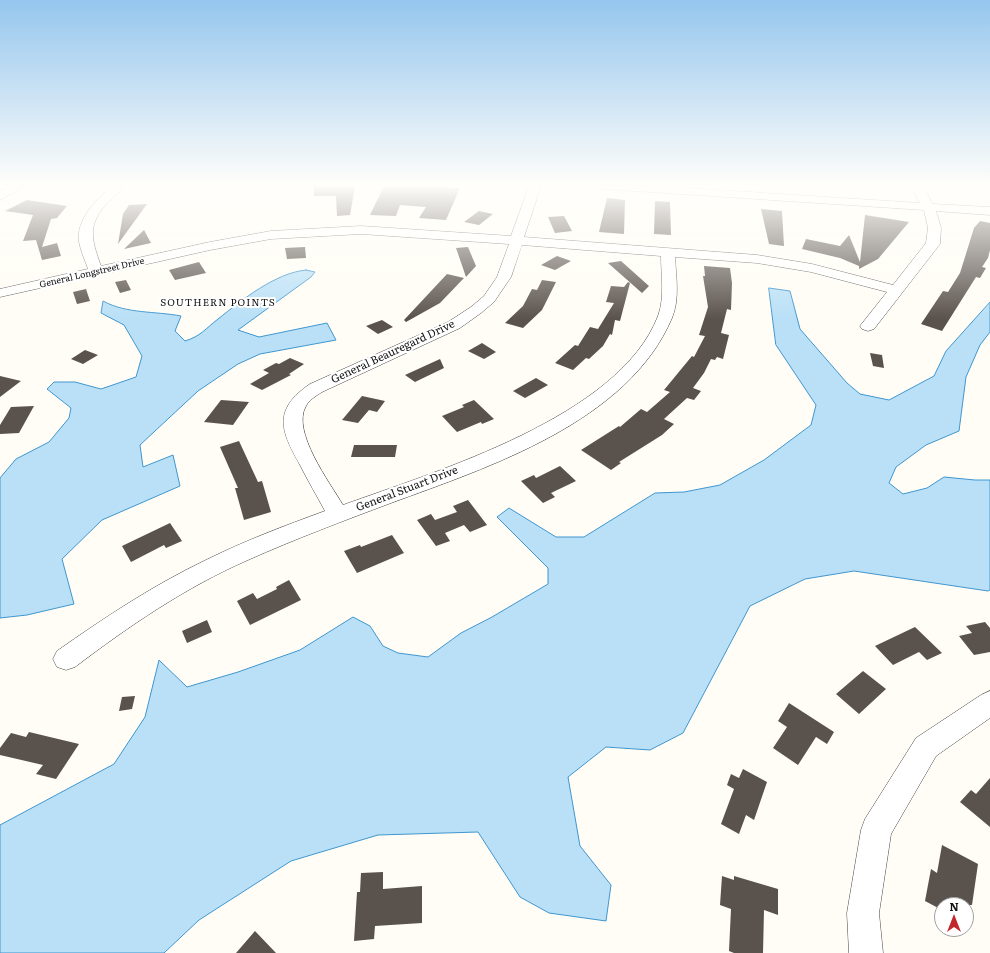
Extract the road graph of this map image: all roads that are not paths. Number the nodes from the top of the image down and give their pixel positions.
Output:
1 (86, 230) edge
2 (357, 230) edge
3 (375, 230) edge
4 (520, 230) edge
5 (936, 230) edge
6 (516, 241) junction
7 (668, 252) junction
8 (96, 272) junction
9 (897, 290) junction
10 (0, 293) edge
11 (868, 326) dead end
12 (338, 515) junction
13 (66, 659) dead end
14 (990, 703) edge
15 (866, 953) edge

1 - 8 street
2 - 8 street, General Longstreet Drive
3 - 6 street, General Longstreet Drive
4 - 6 street, General Beauregard Drive
5 - 9 street
6 - 7 street, General Longstreet Drive
6 - 12 street, General Beauregard Drive
7 - 9 street, General Longstreet Drive
7 - 12 street, General Stuart Drive
8 - 10 street, General Longstreet Drive
9 - 11 street
12 - 13 street, General Stuart Drive
14 - 15 street

